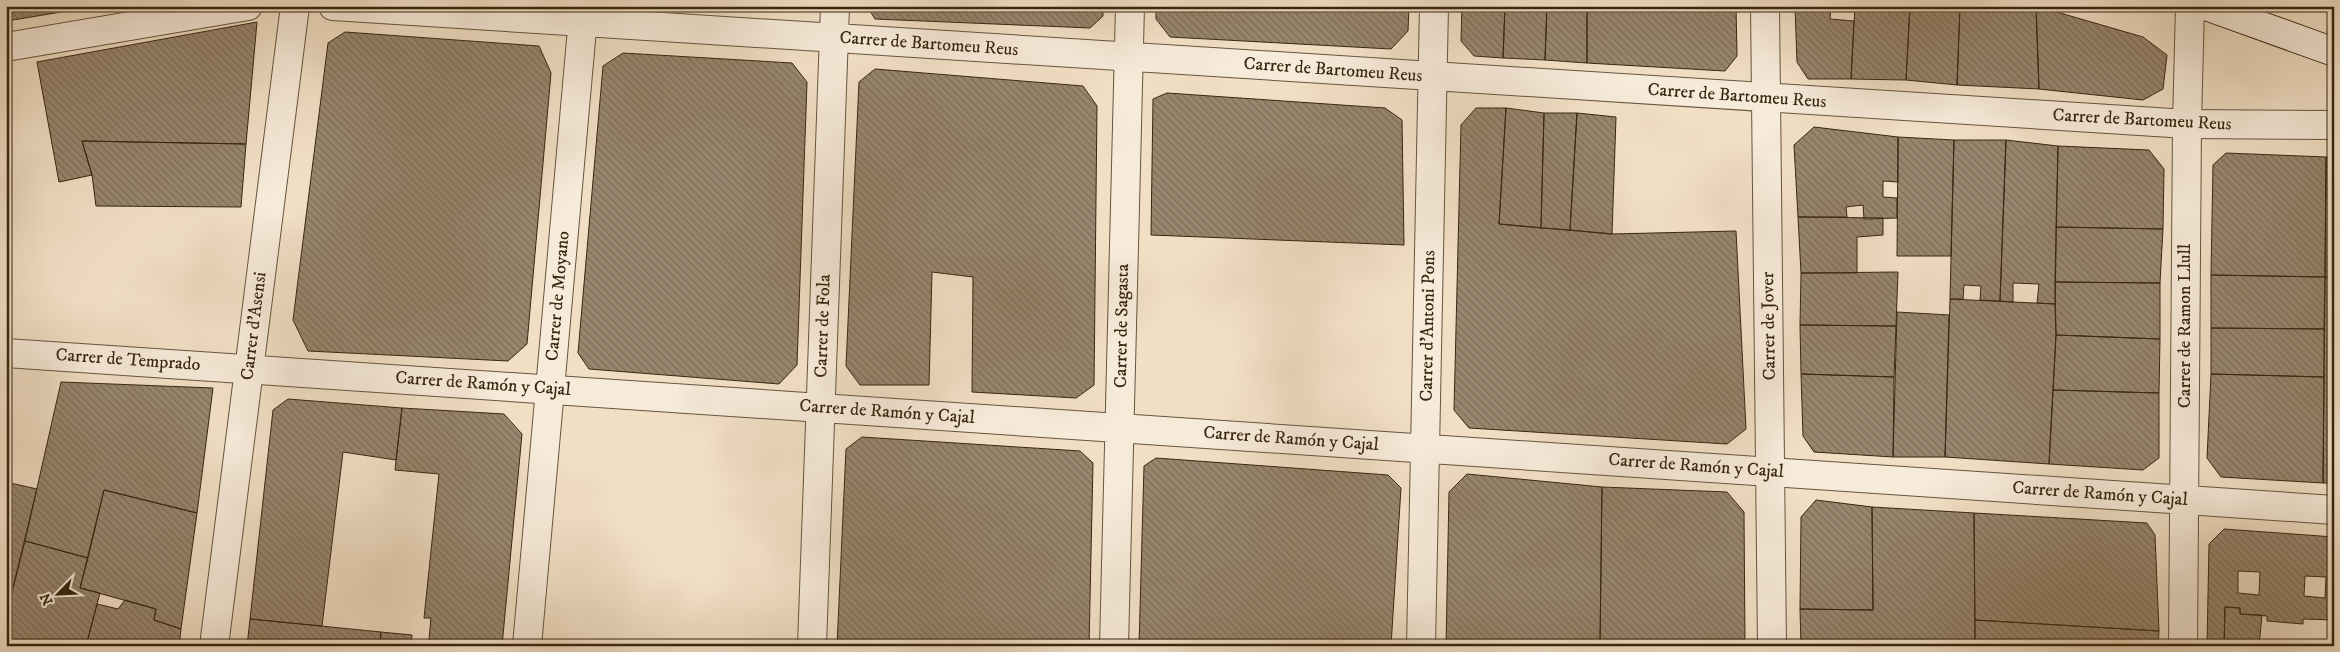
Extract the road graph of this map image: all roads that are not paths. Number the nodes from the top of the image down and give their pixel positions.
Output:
1 (248, 6) edge
2 (295, 6) edge
3 (333, 6) edge
4 (835, 6) edge
5 (1130, 6) edge
6 (1434, 6) edge
7 (1765, 6) edge
8 (2190, 6) edge
9 (2206, 6) edge
10 (584, 14) edge
11 (833, 38) junction
12 (6, 47) edge
13 (2334, 52) edge
14 (1128, 57) junction
15 (1433, 76) junction
16 (1766, 98) junction
17 (2187, 124) junction
18 (2334, 124) edge
19 (6, 353) edge
20 (249, 368) junction
21 (550, 389) junction
22 (820, 407) junction
23 (1119, 427) junction
24 (1425, 448) junction
25 (1770, 471) junction
26 (2184, 499) junction
27 (2334, 510) edge
28 (214, 646) edge
29 (527, 646) edge
30 (812, 646) edge
31 (1114, 646) edge
32 (1421, 646) edge
33 (1772, 646) edge
34 (2183, 646) edge

1 - 12 street
2 - 20 street, Carrer d'Asensi
3 - 10 street, Carrer de Bartomeu Reus
4 - 11 street, Carrer de Fola
5 - 14 street, Carrer de Sagasta
6 - 15 street, Carrer d'Antoni Pons
7 - 16 street, Carrer de Jover
8 - 17 street, Carrer de Ramon Llull
9 - 13 street
10 - 11 street, Carrer de Bartomeu Reus
10 - 21 street, Carrer de Moyano
11 - 14 street, Carrer de Bartomeu Reus
11 - 22 street, Carrer de Fola
14 - 15 street, Carrer de Bartomeu Reus
14 - 23 street, Carrer de Sagasta
15 - 16 street, Carrer de Bartomeu Reus
15 - 24 street, Carrer d'Antoni Pons
16 - 17 street, Carrer de Bartomeu Reus
16 - 25 street, Carrer de Jover
17 - 18 street, Carrer de Bartomeu Reus
17 - 26 street, Carrer de Ramon Llull
19 - 20 street, Carrer de Temprado
20 - 21 street, Carrer de Ramón y Cajal
20 - 28 street, Carrer d'Asensi
21 - 22 street, Carrer de Ramón y Cajal
21 - 29 street, Carrer de Moyano
22 - 23 street, Carrer de Ramón y Cajal
22 - 30 street, Carrer de Fola
23 - 24 street, Carrer de Ramón y Cajal
23 - 31 street, Carrer de Sagasta
24 - 25 street, Carrer de Ramón y Cajal
24 - 32 street, Carrer d'Antoni Pons
25 - 26 street, Carrer de Ramón y Cajal
25 - 33 street, Carrer de Jover
26 - 27 street, Carrer de Ramón y Cajal
26 - 34 street, Carrer de Ramon Llull

